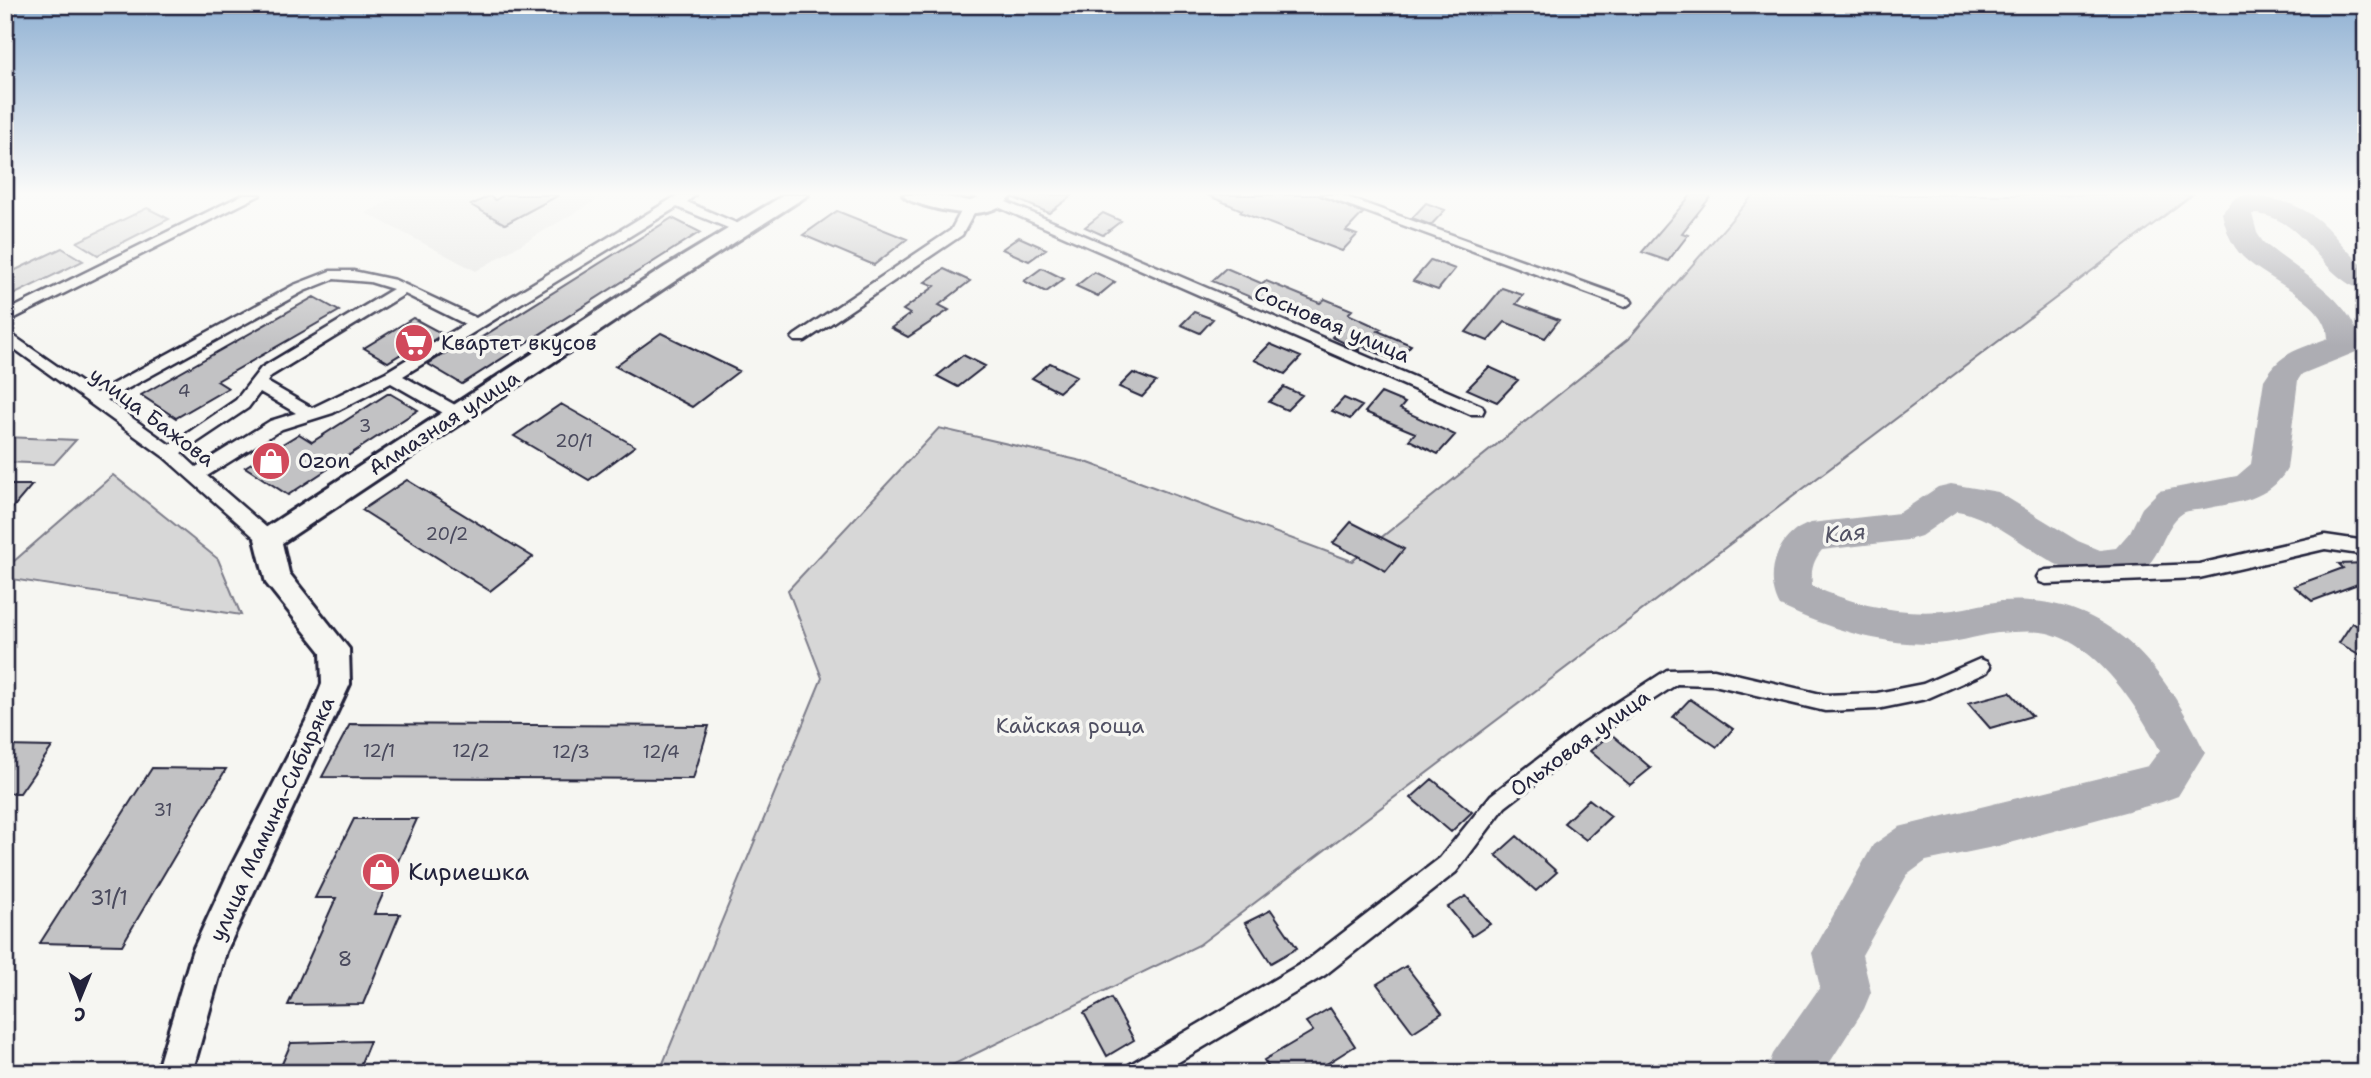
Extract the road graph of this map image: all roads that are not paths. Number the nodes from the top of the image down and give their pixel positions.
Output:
1 (152, 245) edge
2 (606, 245) edge
3 (718, 245) edge
4 (937, 245) edge
5 (1092, 245) edge
6 (1468, 245) edge
7 (404, 289) junction
8 (1625, 302) dead end
9 (5, 318) edge
10 (477, 324) junction
11 (5, 335) edge
12 (800, 338) dead end
13 (391, 376) junction
14 (258, 384) junction
15 (95, 400) junction
16 (1476, 410) dead end
17 (458, 414) junction
18 (312, 415) junction
19 (170, 453) junction
20 (195, 475) junction
21 (268, 540) junction
22 (2366, 548) edge
23 (2046, 577) dead end
24 (1980, 667) dead end
25 (174, 1073) edge
26 (1137, 1073) edge

1 - 9 street
2 - 10 street
3 - 17 street, Алмазная улица
4 - 12 street
5 - 16 street, Сосновая улица
6 - 8 street
7 - 10 street
7 - 14 street
7 - 15 street
10 - 13 street
11 - 15 street, улица Бажова
13 - 17 street
13 - 18 street
14 - 18 street
14 - 19 street
15 - 19 street, улица Бажова
17 - 21 street, Алмазная улица
18 - 20 street
19 - 20 street, улица Бажова
20 - 21 street, улица Бажова
21 - 25 street, улица Мамина-Сибиряка
22 - 23 street
24 - 26 street, Ольховая улица

